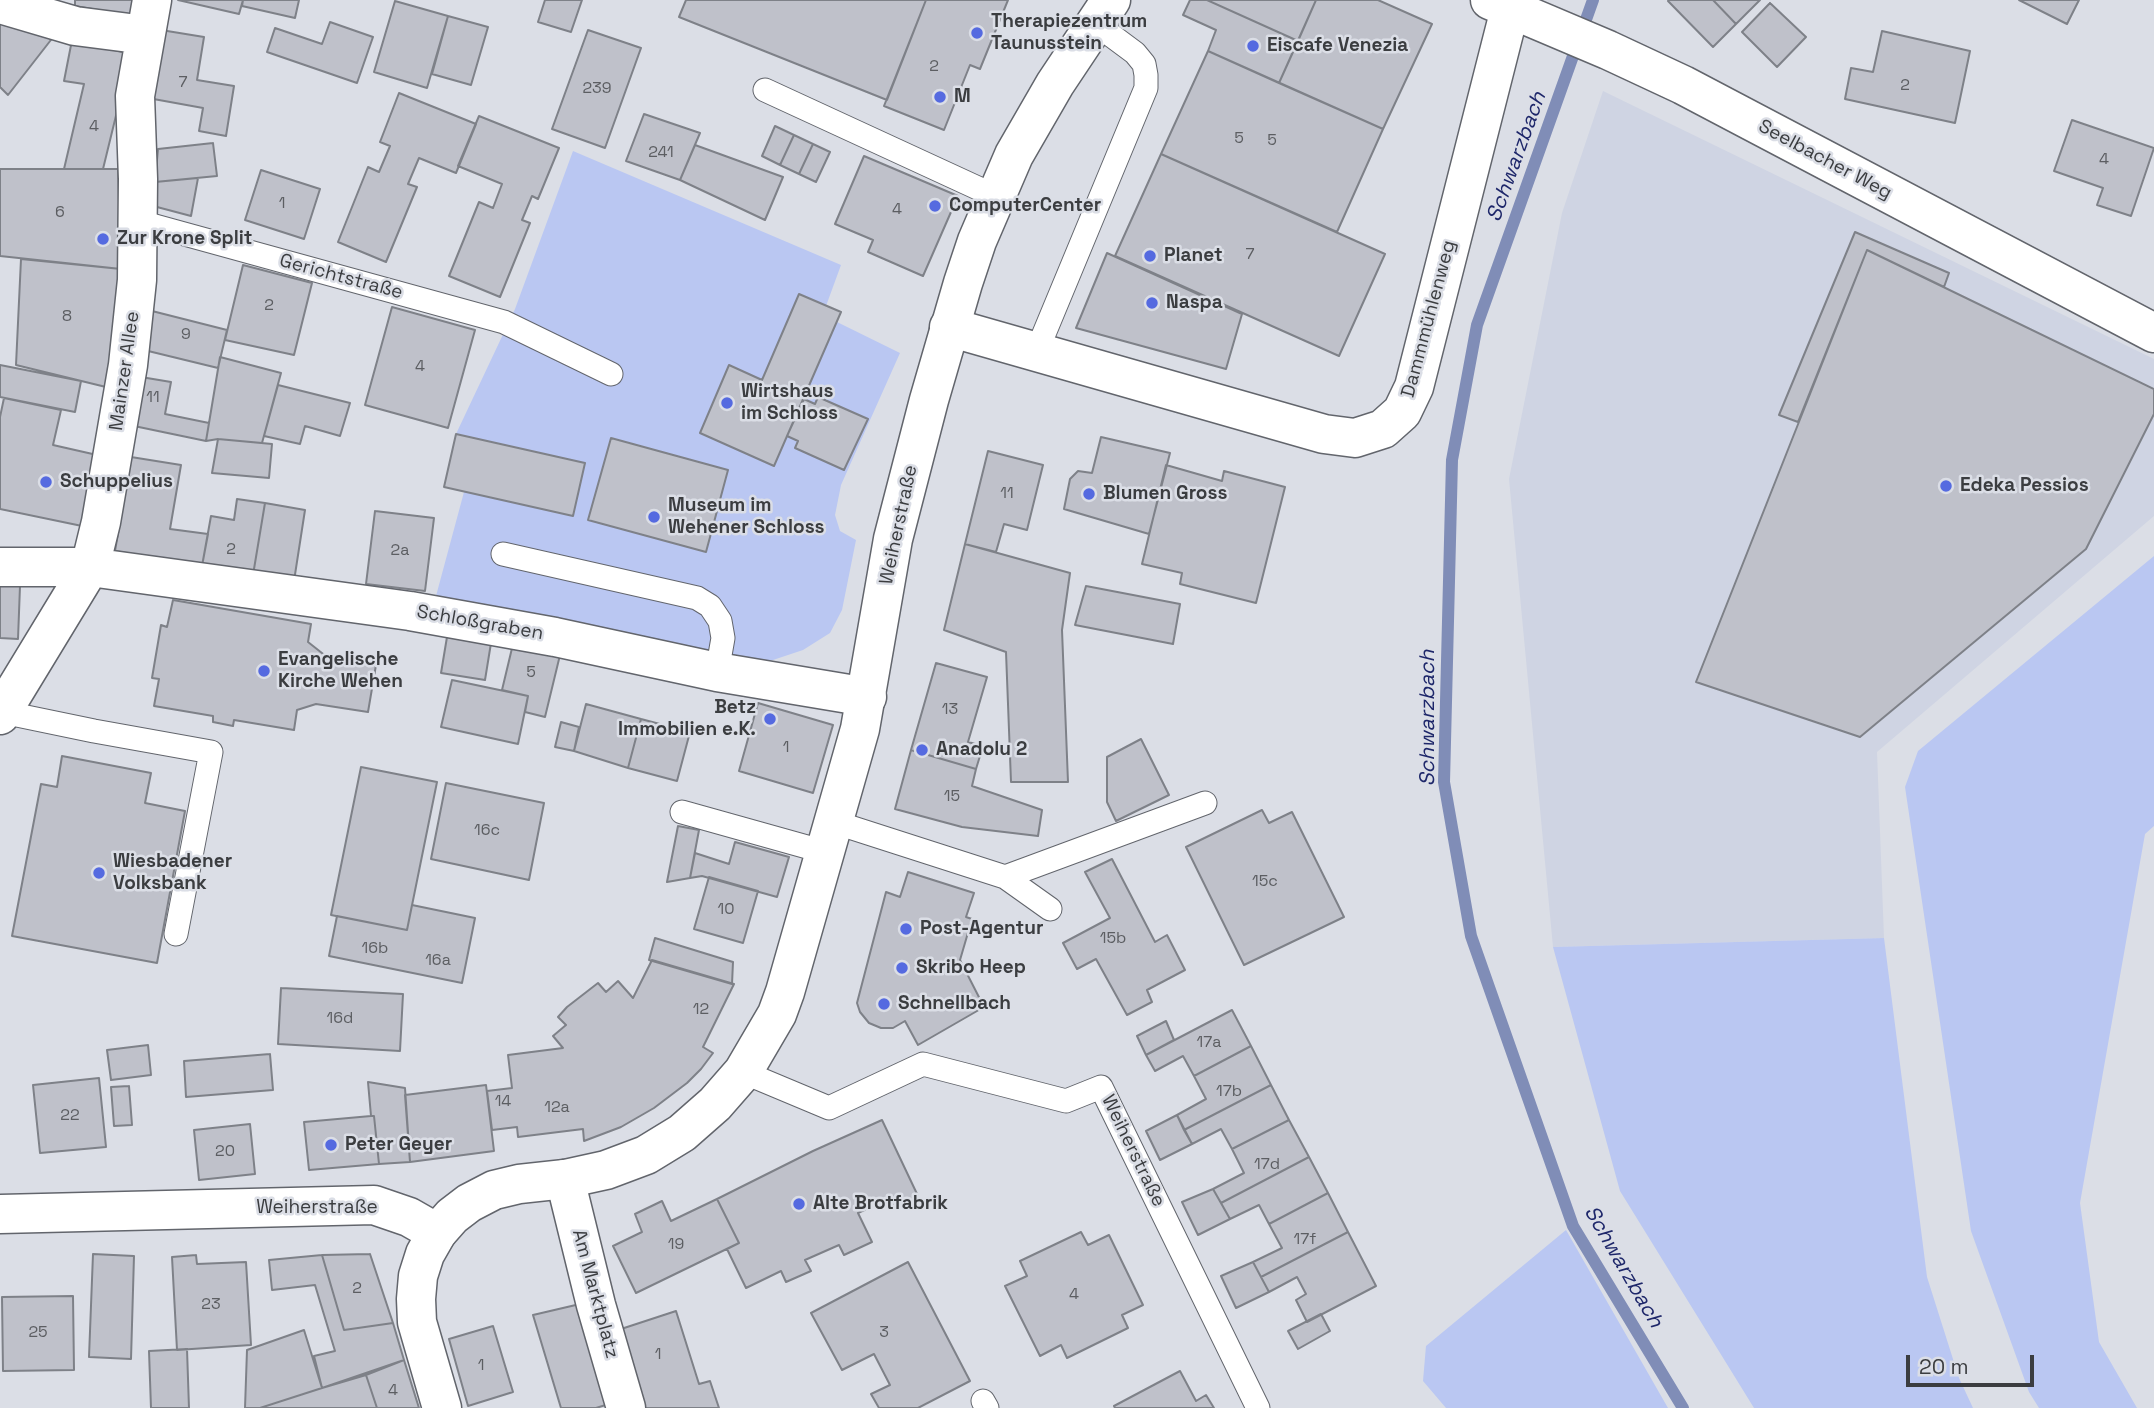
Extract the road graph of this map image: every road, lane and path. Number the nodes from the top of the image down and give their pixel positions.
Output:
1 (0, 4) edge
2 (1511, 9) edge
3 (1103, 12) edge
4 (149, 17) edge
5 (765, 90) dead end
6 (995, 196) junction
7 (137, 221) junction
8 (949, 327) junction
9 (2154, 333) edge
10 (1036, 353) junction
11 (611, 374) dead end
12 (503, 554) dead end
13 (90, 566) junction
14 (0, 567) edge
15 (717, 672) junction
16 (867, 696) junction
17 (1, 714) edge
18 (1205, 803) dead end
19 (682, 812) dead end
20 (829, 837) junction
21 (1005, 877) junction
22 (1050, 909) dead end
23 (176, 934) dead end
24 (743, 1072) junction
25 (565, 1179) junction
26 (0, 1214) edge
27 (437, 1233) junction
28 (442, 1408) edge
29 (626, 1408) edge
30 (1258, 1408) edge

1 - 4 street
2 - 9 street, Seelbacher Weg
2 - 10 street, Dammmühlenweg
3 - 6 street, Weiherstraße
3 - 10 lane
4 - 7 street, Mainzer Allee
5 - 6 lane
6 - 8 street, Weiherstraße
7 - 11 lane, Gerichtstraße
7 - 13 street, Mainzer Allee
8 - 10 street, Dammmühlenweg
8 - 16 street, Weiherstraße
12 - 15 lane
13 - 14 street, Schloßgraben
13 - 15 street, Schloßgraben
13 - 17 street, Mainzer Allee
15 - 16 street, Schloßgraben
16 - 20 street, Weiherstraße
17 - 23 lane
18 - 21 lane
19 - 20 lane
20 - 21 lane
20 - 24 street, Weiherstraße
21 - 22 lane
24 - 25 street, Weiherstraße
24 - 30 lane, Weiherstraße
25 - 27 street, Weiherstraße
25 - 29 street, Am Marktplatz
26 - 27 street, Weiherstraße
27 - 28 street

